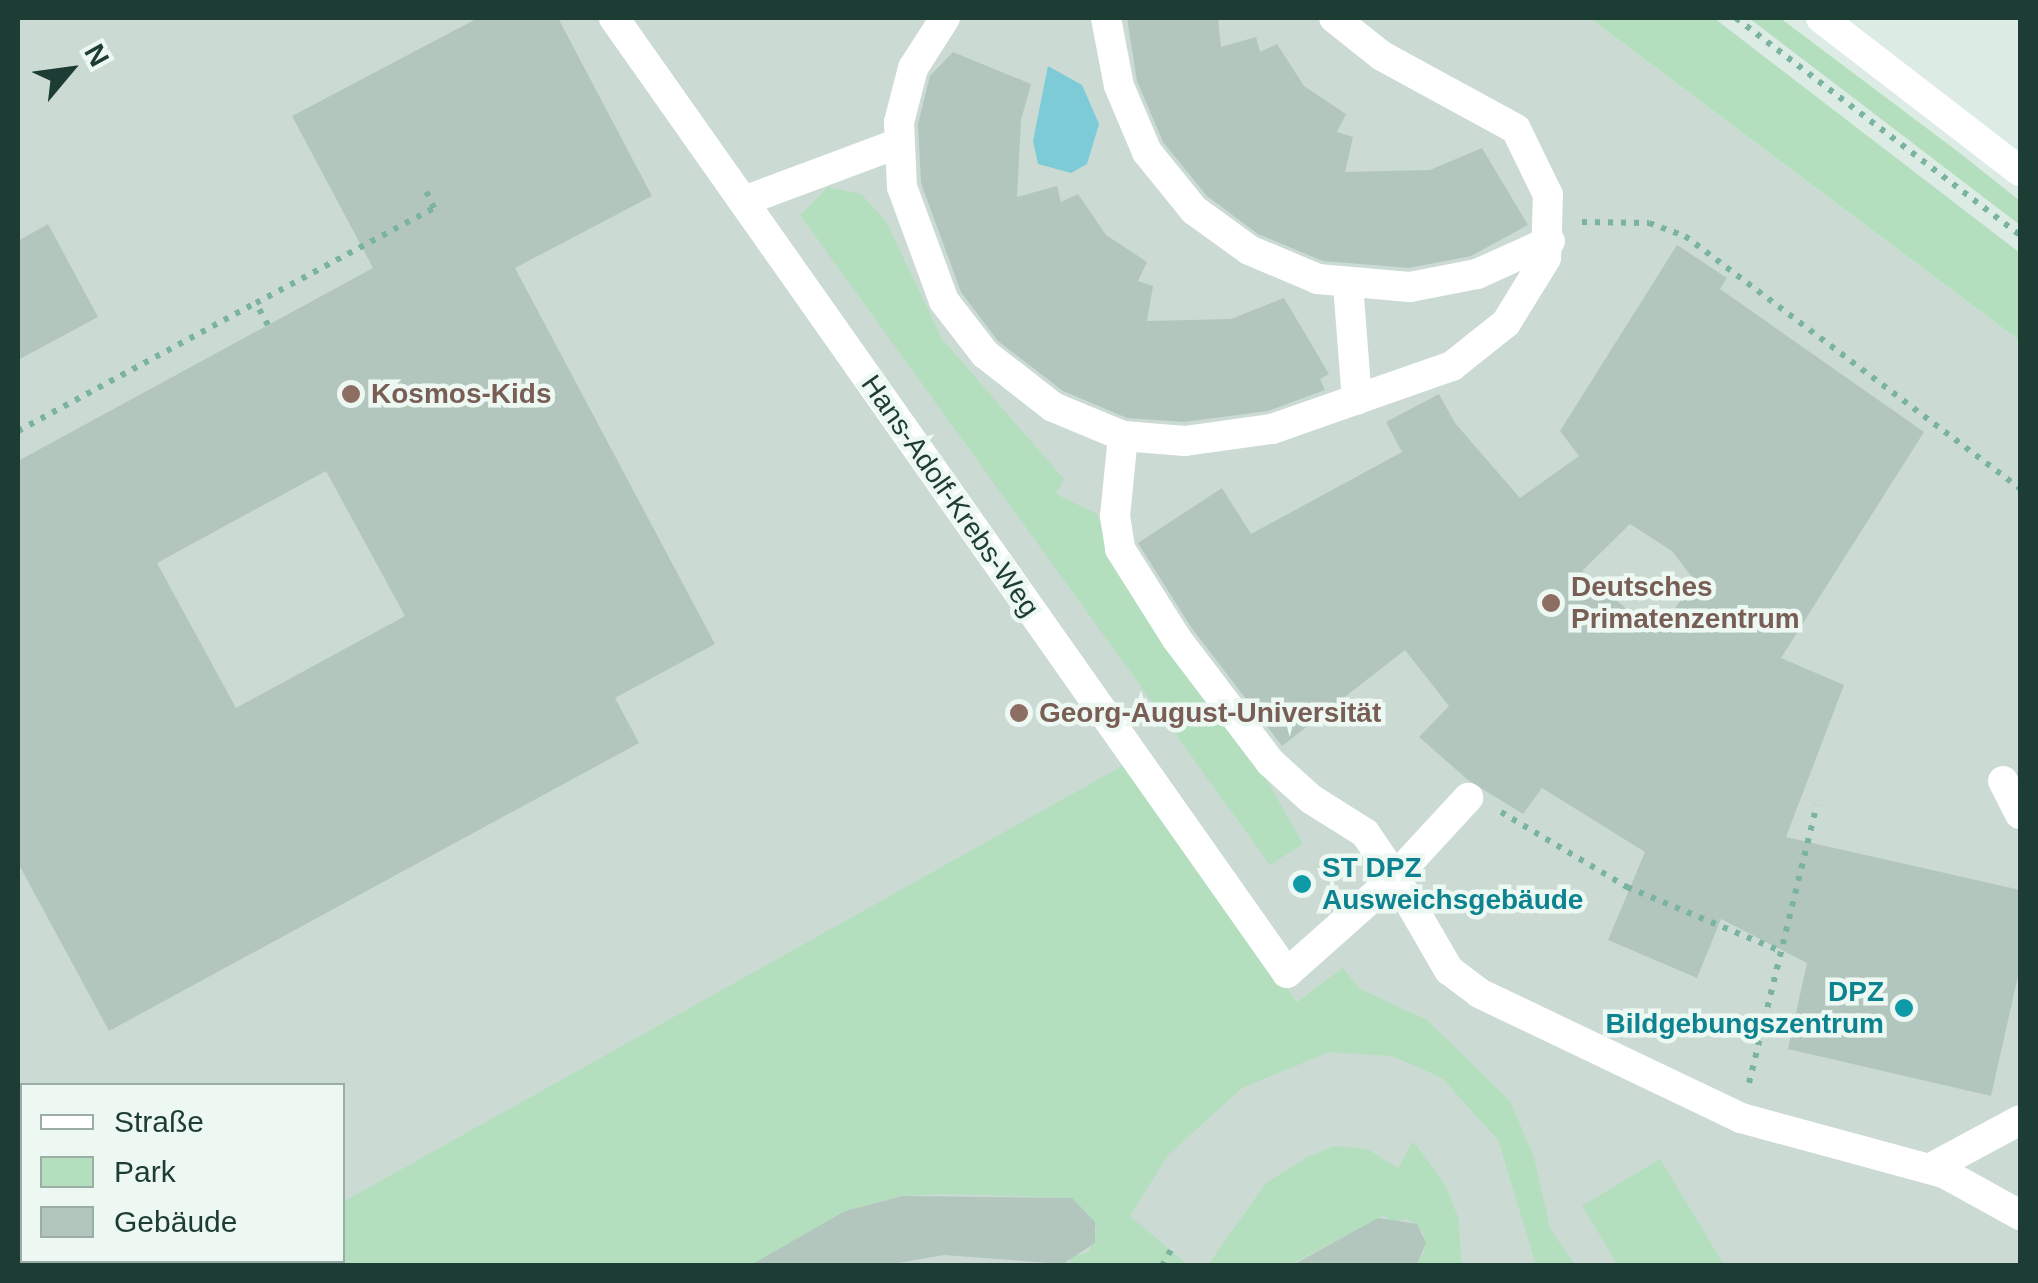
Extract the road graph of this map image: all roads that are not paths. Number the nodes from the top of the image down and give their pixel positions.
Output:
1 (614, 18) edge
2 (945, 18) edge
3 (1106, 18) edge
4 (1334, 18) edge
5 (1821, 18) edge
6 (899, 143) junction
7 (2020, 171) edge
8 (744, 201) junction
9 (1550, 241) junction
10 (1348, 284) junction
11 (1358, 400) junction
12 (1123, 436) junction
13 (2003, 781) dead end
14 (1468, 798) road end
15 (2020, 814) edge
16 (1395, 877) junction
17 (2020, 1120) edge
18 (1929, 1169) junction
19 (2020, 1214) edge

1 - 8 street, Hans-Adolf-Krebs-Weg
2 - 6 street
3 - 10 street
4 - 9 street
5 - 7 street
6 - 8 street
6 - 12 street
8 - 16 street, Hans-Adolf-Krebs-Weg
9 - 10 street
9 - 11 street
10 - 11 street
11 - 12 street
12 - 16 street
13 - 15 street
14 - 16 street
16 - 18 street
17 - 18 street
18 - 19 street

